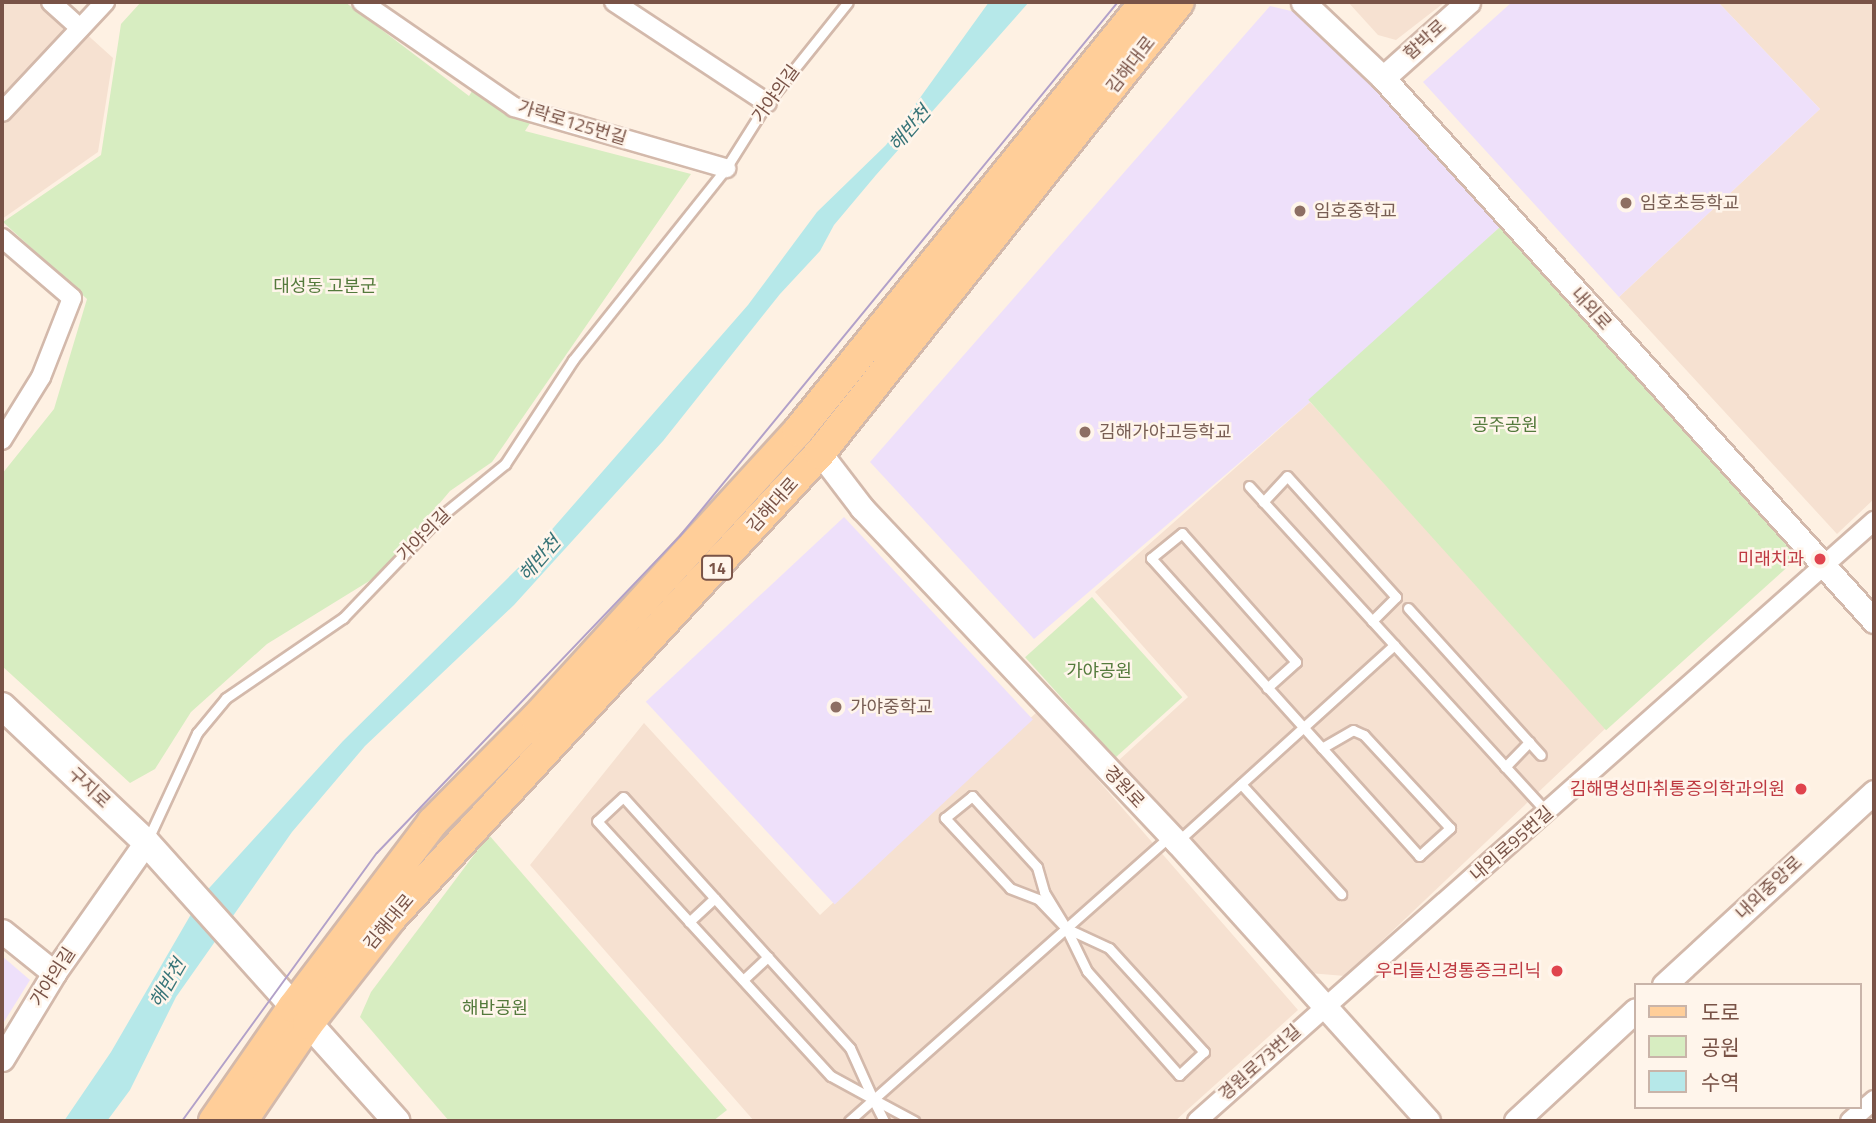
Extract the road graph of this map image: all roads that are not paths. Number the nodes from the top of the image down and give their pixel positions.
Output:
1 (51, 2) edge
2 (105, 2) edge
3 (362, 2) edge
4 (614, 2) edge
5 (848, 2) edge
6 (1145, 2) edge
7 (1179, 2) edge
8 (1303, 2) edge
9 (1468, 2) edge
10 (80, 28) junction
11 (1383, 78) junction
12 (767, 103) junction
13 (2, 112) edge
14 (726, 168) junction
15 (2, 238) edge
16 (2, 440) edge
17 (820, 453) junction
18 (1249, 486) dead end
19 (1263, 502) junction
20 (1874, 521) edge
21 (1823, 567) junction
22 (1408, 608) dead end
23 (1372, 621) junction
24 (1874, 621) edge
25 (1394, 645) junction
26 (1267, 688) junction
27 (2, 706) edge
28 (1303, 727) junction
29 (1530, 742) junction
30 (1322, 748) junction
31 (1541, 755) dead end
32 (1505, 767) junction
33 (1241, 784) junction
34 (1874, 792) edge
35 (1548, 813) junction
36 (1174, 839) junction
37 (146, 842) junction
38 (1341, 894) dead end
39 (715, 898) junction
40 (689, 922) junction
41 (1066, 928) junction
42 (2, 931) edge
43 (768, 957) junction
44 (54, 973) junction
45 (743, 980) junction
46 (1666, 983) edge
47 (1323, 1005) junction
48 (1634, 1012) edge
49 (300, 1015) junction
50 (2, 1059) edge
51 (873, 1099) junction
52 (1874, 1100) edge
53 (214, 1121) edge
54 (242, 1121) edge
55 (396, 1121) edge
56 (849, 1121) edge
57 (884, 1121) edge
58 (914, 1121) edge
59 (1197, 1121) edge
60 (1428, 1121) edge
61 (1516, 1121) edge
62 (1850, 1121) edge

1 - 10 street
2 - 10 street
3 - 14 street, 가락로125번길
4 - 12 street
5 - 12 lane, 가야의길
6 - 49 main road, 김해대로
7 - 17 main road, 김해대로 / 14
8 - 11 street, 내외로
9 - 11 street, 함박로
10 - 13 street
11 - 21 street, 내외로
12 - 14 lane, 가야의길
14 - 37 lane, 가야의길
15 - 16 street
17 - 36 street, 경원로
17 - 49 main road, 김해대로 / 14
18 - 19 lane
19 - 23 lane
19 - 23 lane
20 - 21 street, 내외로95번길
21 - 24 street, 내외로
21 - 35 street, 내외로95번길
22 - 29 lane
23 - 25 lane
25 - 28 lane
25 - 32 lane
26 - 26 lane
26 - 28 lane
27 - 37 main road, 구지로
28 - 30 lane
28 - 33 lane
29 - 31 lane
29 - 32 lane
30 - 30 lane
32 - 35 lane
33 - 36 lane
33 - 38 lane
34 - 46 street, 내외중앙로
35 - 47 street, 내외로95번길
36 - 41 lane
36 - 47 street, 경원로
37 - 44 street, 가야의길
37 - 49 main road, 구지로
39 - 40 lane
39 - 40 lane
39 - 43 lane
40 - 45 lane
41 - 41 lane
41 - 41 lane
41 - 51 lane
42 - 44 street
43 - 45 lane
43 - 51 lane
44 - 50 street, 가야의길
45 - 51 lane
47 - 59 street, 경원로73번길
47 - 60 street, 경원로
48 - 61 street
49 - 53 main road, 김해대로
49 - 54 main road, 김해대로 / 14
49 - 55 main road
51 - 56 lane
51 - 57 lane
51 - 58 lane
52 - 62 street

